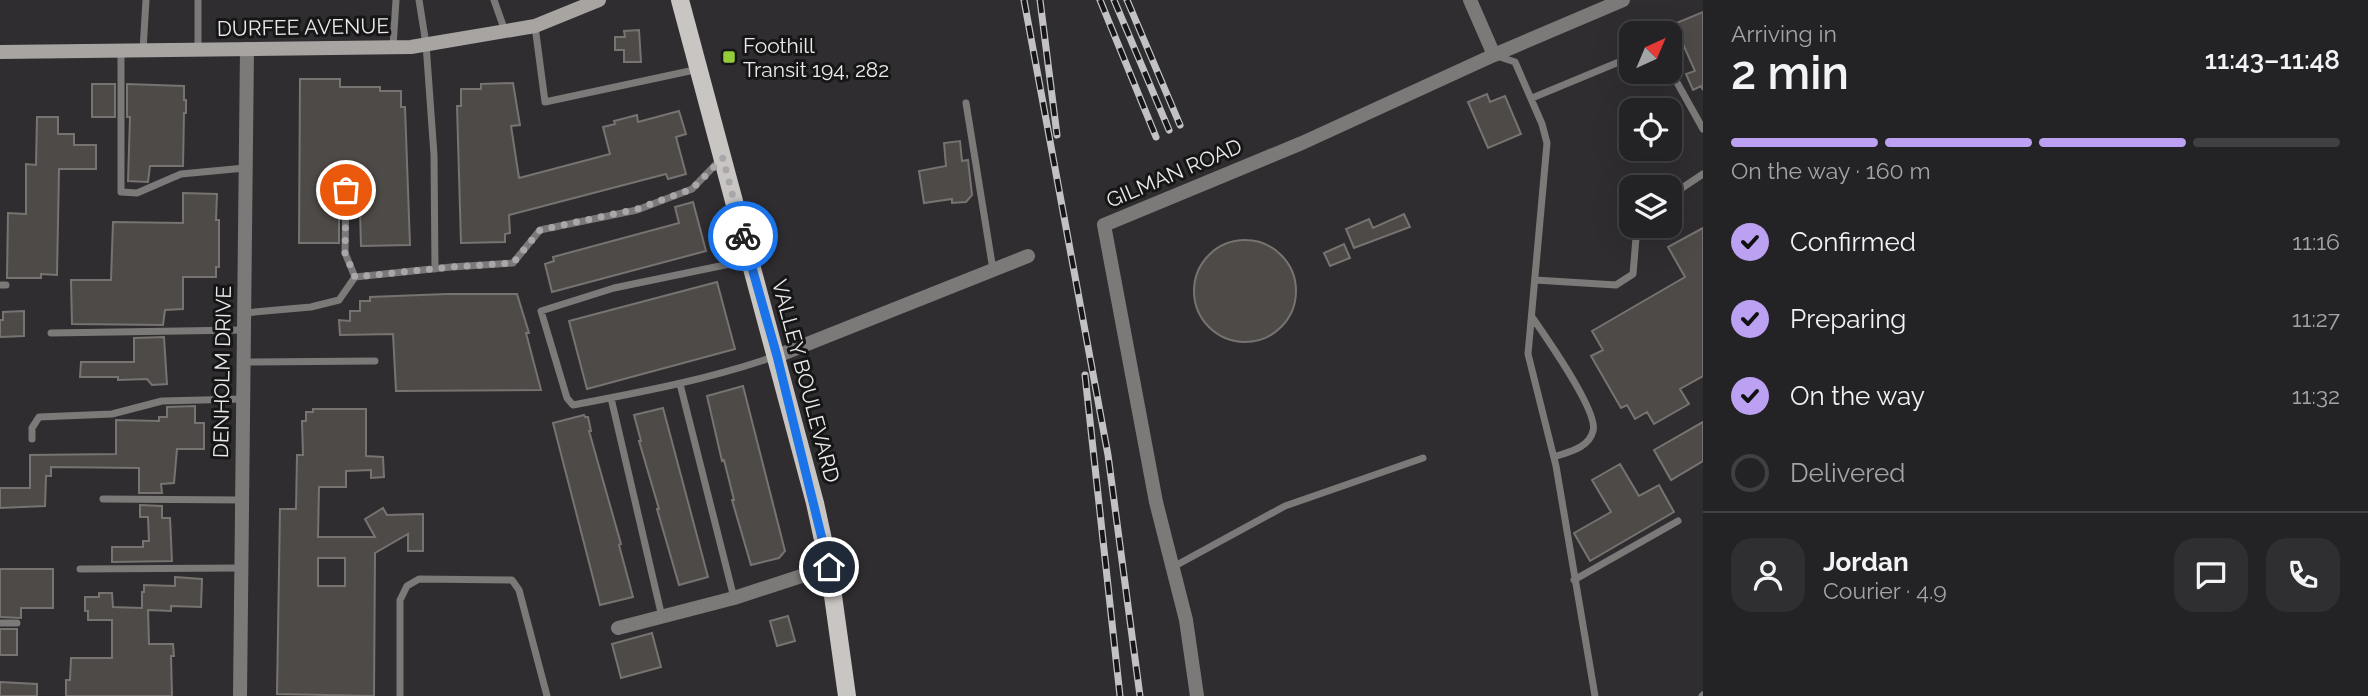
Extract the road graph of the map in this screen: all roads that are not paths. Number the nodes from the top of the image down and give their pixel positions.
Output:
1 (146, 0) edge
2 (198, 0) edge
3 (396, 0) edge
4 (419, 0) edge
5 (494, 0) edge
6 (600, 0) edge
7 (680, 0) edge
8 (1470, 0) edge
9 (1623, 0) edge
10 (535, 26) junction
11 (506, 32) junction
12 (426, 44) junction
13 (393, 47) junction
14 (247, 49) junction
15 (143, 50) junction
16 (198, 50) junction
17 (121, 51) junction
18 (0, 52) edge
19 (1494, 55) junction
20 (1619, 62) edge
21 (699, 69) junction
22 (1678, 84) edge
23 (1532, 98) junction
24 (966, 103) dead end
25 (1703, 129) edge
26 (723, 158) junction
27 (246, 168) junction
28 (1703, 174) edge
29 (1682, 188) edge
30 (346, 190) dead end
31 (1636, 238) edge
32 (1028, 256) dead end
33 (750, 260) junction
34 (435, 269) junction
35 (993, 271) junction
36 (355, 277) junction
37 (1535, 280) junction
38 (244, 313) junction
39 (1531, 316) junction
40 (244, 330) junction
41 (51, 333) dead end
42 (777, 356) junction
43 (375, 361) dead end
44 (244, 362) junction
45 (680, 384) junction
46 (611, 398) junction
47 (243, 399) junction
48 (32, 439) dead end
49 (1423, 457) dead end
50 (1554, 457) junction
51 (103, 499) dead end
52 (242, 500) junction
53 (1678, 521) dead end
54 (829, 567) junction
55 (1172, 567) junction
56 (241, 568) junction
57 (80, 569) dead end
58 (1574, 580) junction
59 (734, 598) junction
60 (662, 617) junction
61 (0, 623) edge
62 (17, 623) dead end
63 (618, 628) dead end
64 (240, 696) edge
65 (400, 696) edge
66 (547, 696) edge
67 (847, 696) edge
68 (1197, 696) edge
69 (1595, 696) edge

1 - 15 lane
2 - 16 lane
3 - 13 lane
4 - 12 lane
5 - 11 lane
6 - 10 main road, DURFEE AVENUE
7 - 21 main road, VALLEY BOULEVARD
8 - 19 street
9 - 19 street, GILMAN ROAD
10 - 11 main road, DURFEE AVENUE
10 - 21 lane
11 - 12 main road, DURFEE AVENUE
12 - 13 main road, DURFEE AVENUE
12 - 34 lane
13 - 14 main road, DURFEE AVENUE
14 - 16 main road, DURFEE AVENUE
14 - 27 street, DENHOLM DRIVE
15 - 16 main road, DURFEE AVENUE
15 - 17 main road, DURFEE AVENUE
17 - 18 main road, DURFEE AVENUE
17 - 27 lane
19 - 23 lane
19 - 55 street, GILMAN ROAD
20 - 23 lane
21 - 26 main road, VALLEY BOULEVARD
22 - 25 lane
23 - 37 lane
24 - 35 lane
26 - 33 main road, VALLEY BOULEVARD
26 - 34 lane
27 - 38 street, DENHOLM DRIVE
28 - 29 lane
30 - 36 lane
31 - 37 lane
32 - 35 street
33 - 42 main road, VALLEY BOULEVARD
33 - 46 lane
34 - 36 lane
35 - 42 street
36 - 38 lane
37 - 39 lane
38 - 40 street, DENHOLM DRIVE
39 - 50 lane
39 - 50 lane
40 - 41 lane
40 - 44 street, DENHOLM DRIVE
42 - 45 lane
42 - 54 main road, VALLEY BOULEVARD
43 - 44 lane
44 - 47 street, DENHOLM DRIVE
45 - 46 lane
45 - 59 lane
46 - 60 lane
47 - 48 lane
47 - 52 street, DENHOLM DRIVE
49 - 55 lane
50 - 58 lane
51 - 52 lane
52 - 56 street, DENHOLM DRIVE
53 - 58 lane
54 - 59 street
54 - 67 main road, VALLEY BOULEVARD
55 - 68 street, GILMAN ROAD
56 - 57 lane
56 - 64 street, DENHOLM DRIVE
58 - 69 lane
59 - 60 street
60 - 63 street
61 - 62 lane
65 - 66 lane

